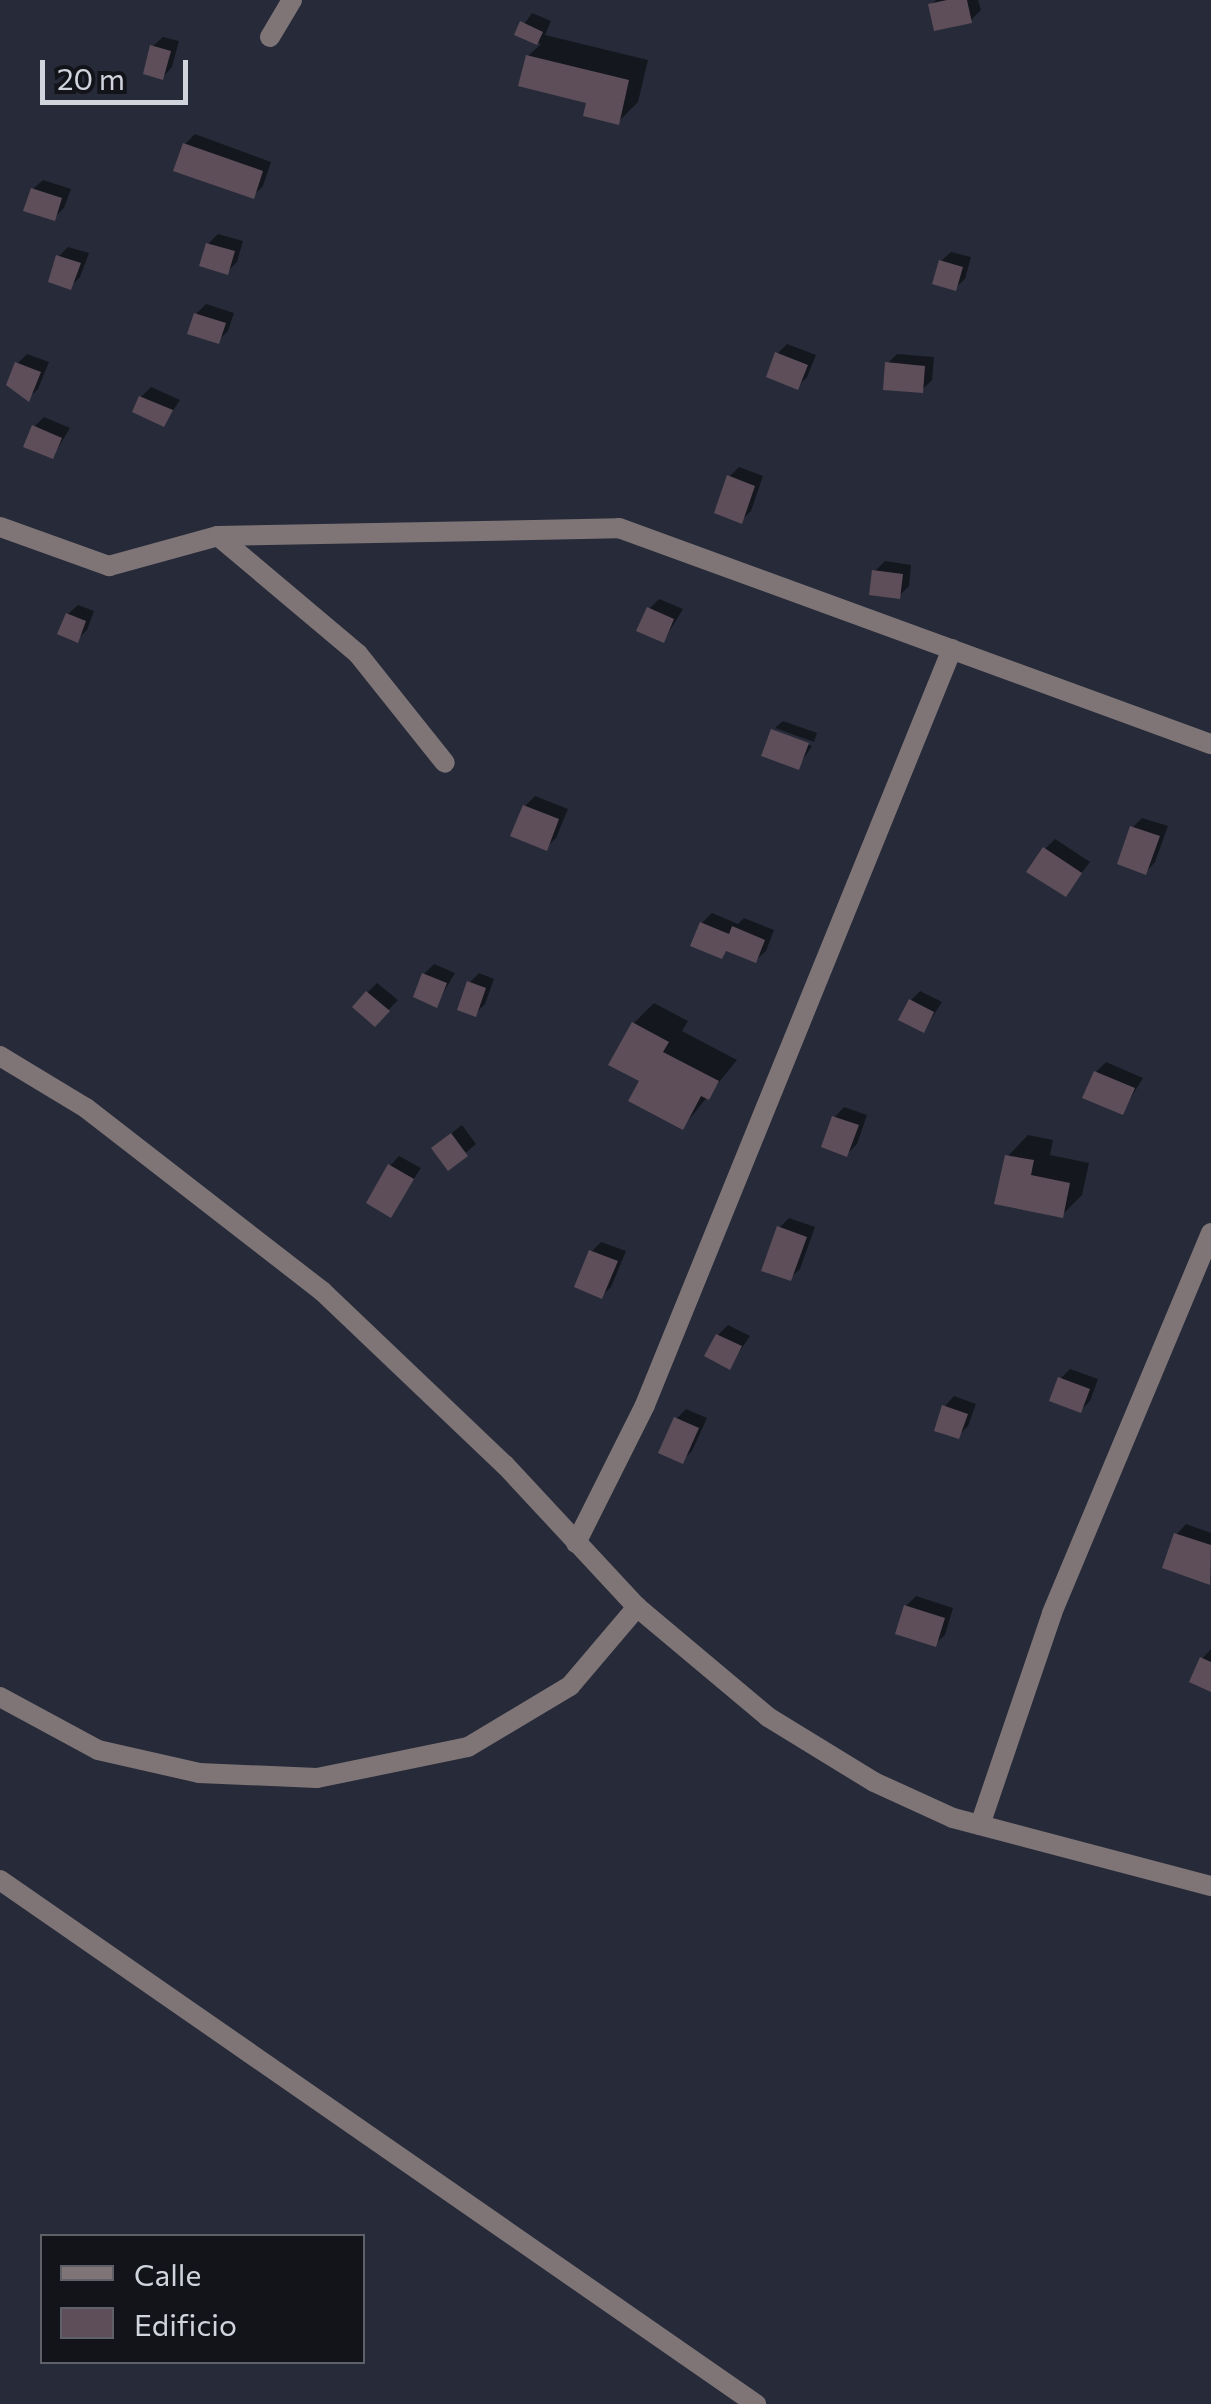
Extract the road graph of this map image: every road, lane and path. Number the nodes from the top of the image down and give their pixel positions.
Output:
1 (292, 0) edge
2 (270, 37) dead end
3 (0, 527) edge
4 (218, 536) junction
5 (952, 649) junction
6 (1211, 744) edge
7 (446, 763) dead end
8 (0, 1056) edge
9 (1211, 1233) edge
10 (576, 1542) junction
11 (637, 1607) junction
12 (0, 1698) edge
13 (980, 1825) junction
14 (0, 1880) edge
15 (1211, 1886) edge
16 (756, 2404) edge

1 - 2 street
3 - 4 street
4 - 5 street
4 - 7 street
5 - 6 street
5 - 10 street
8 - 10 street
9 - 13 street
10 - 11 street
11 - 12 street
11 - 13 street
13 - 15 street
14 - 16 street

